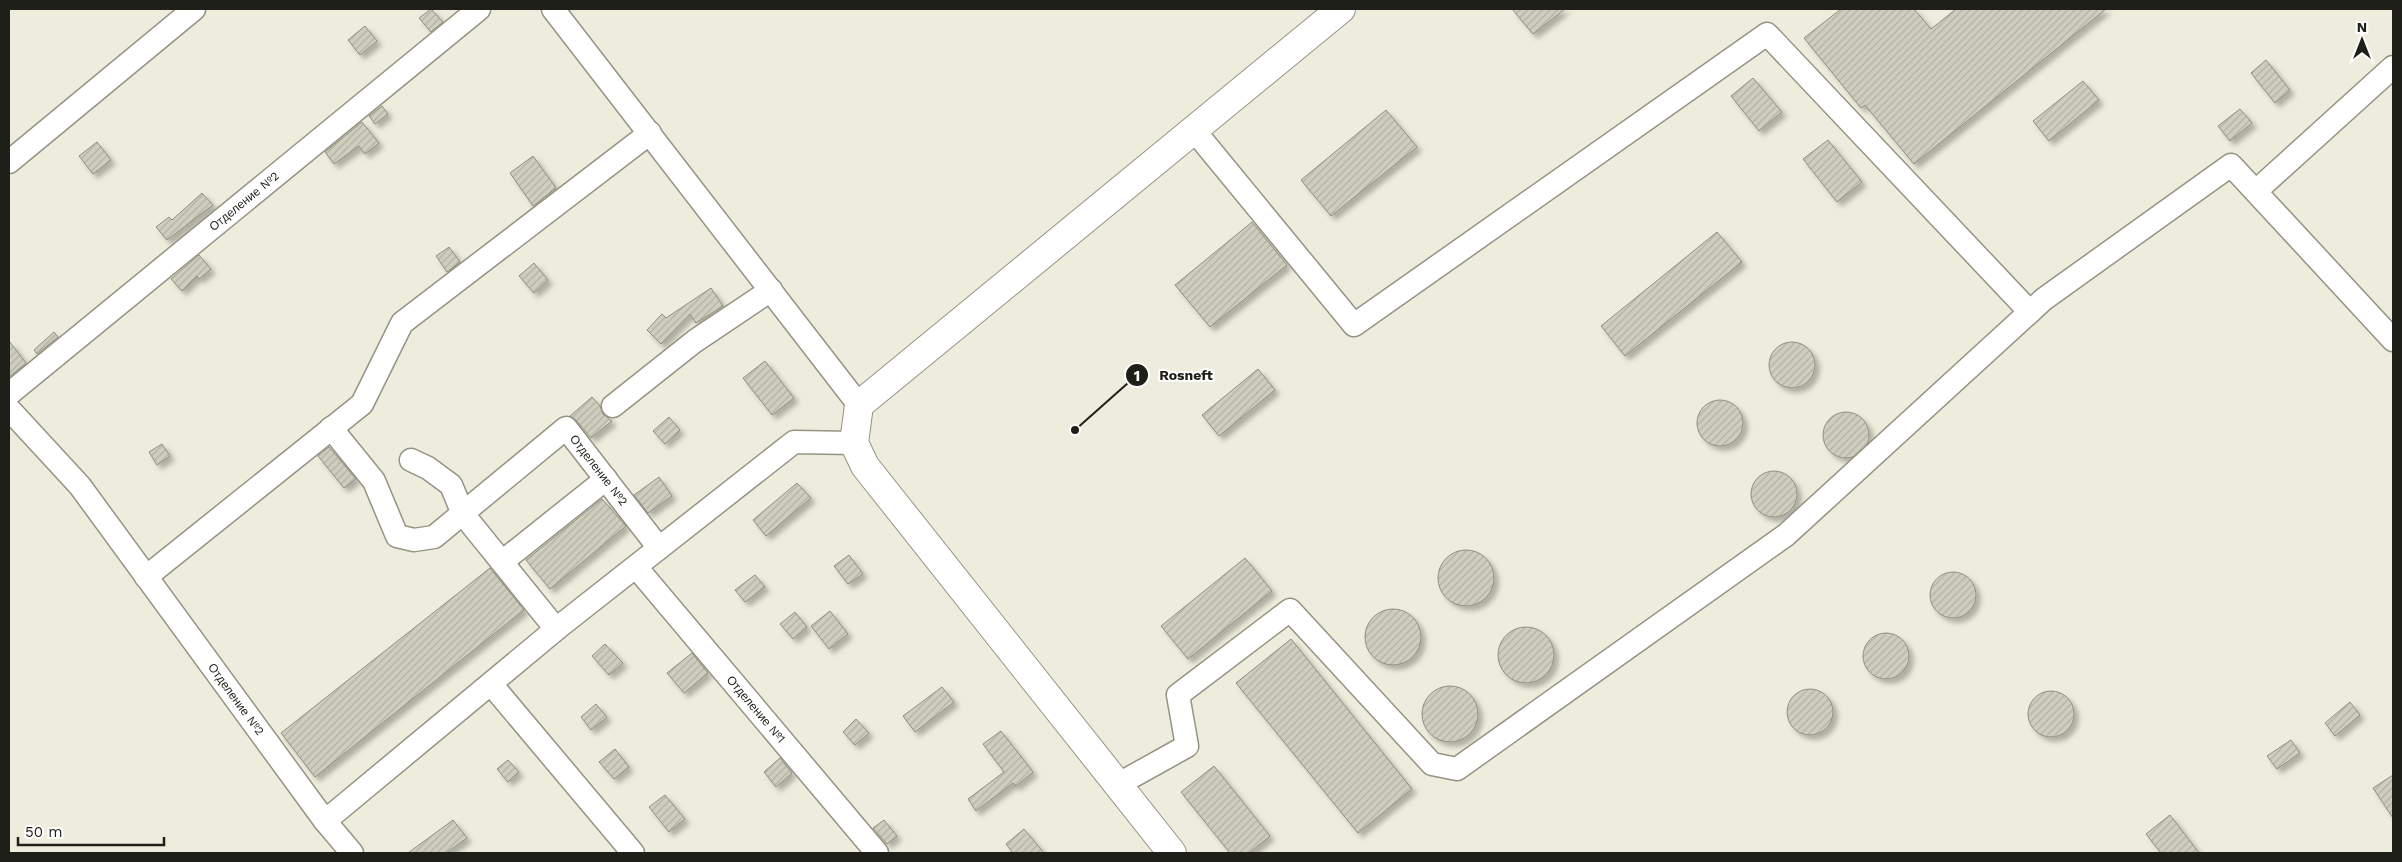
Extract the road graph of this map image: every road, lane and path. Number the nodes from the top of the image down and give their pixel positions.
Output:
1 (194, 9) edge
2 (478, 9) edge
3 (553, 9) edge
4 (1341, 9) edge
5 (2393, 67) edge
6 (1193, 129) junction
7 (650, 133) junction
8 (9, 162) edge
9 (2256, 192) junction
10 (771, 290) junction
11 (2030, 312) junction
12 (2393, 340) edge
13 (9, 394) edge
14 (859, 405) junction
15 (613, 406) dead end
16 (9, 409) edge
17 (331, 428) junction
18 (854, 443) junction
19 (411, 460) dead end
20 (606, 479) junction
21 (463, 514) junction
22 (660, 548) junction
23 (502, 562) junction
24 (636, 566) junction
25 (146, 577) junction
26 (556, 629) junction
27 (491, 684) junction
28 (1117, 785) junction
29 (325, 821) junction
30 (352, 853) edge
31 (633, 853) edge
32 (877, 853) edge
33 (1172, 853) edge

1 - 8 street
2 - 13 street, Отделение №2
3 - 7 street
4 - 6 main road
5 - 9 street
6 - 11 street
6 - 14 main road
7 - 10 street
7 - 17 street
9 - 11 street
9 - 12 street
10 - 14 street
10 - 15 street
11 - 28 street
14 - 18 main road
16 - 25 street, Отделение №2
17 - 21 street, Отделение №2
17 - 25 street
18 - 22 street
18 - 28 main road
19 - 21 street
20 - 21 street, Отделение №2
20 - 22 street, Отделение №2
20 - 23 street
21 - 23 street
22 - 24 street
23 - 26 street
24 - 26 street
24 - 32 street, Отделение №1
25 - 29 street, Отделение №2
26 - 27 street
27 - 29 street
27 - 31 street
28 - 33 main road
29 - 30 street

